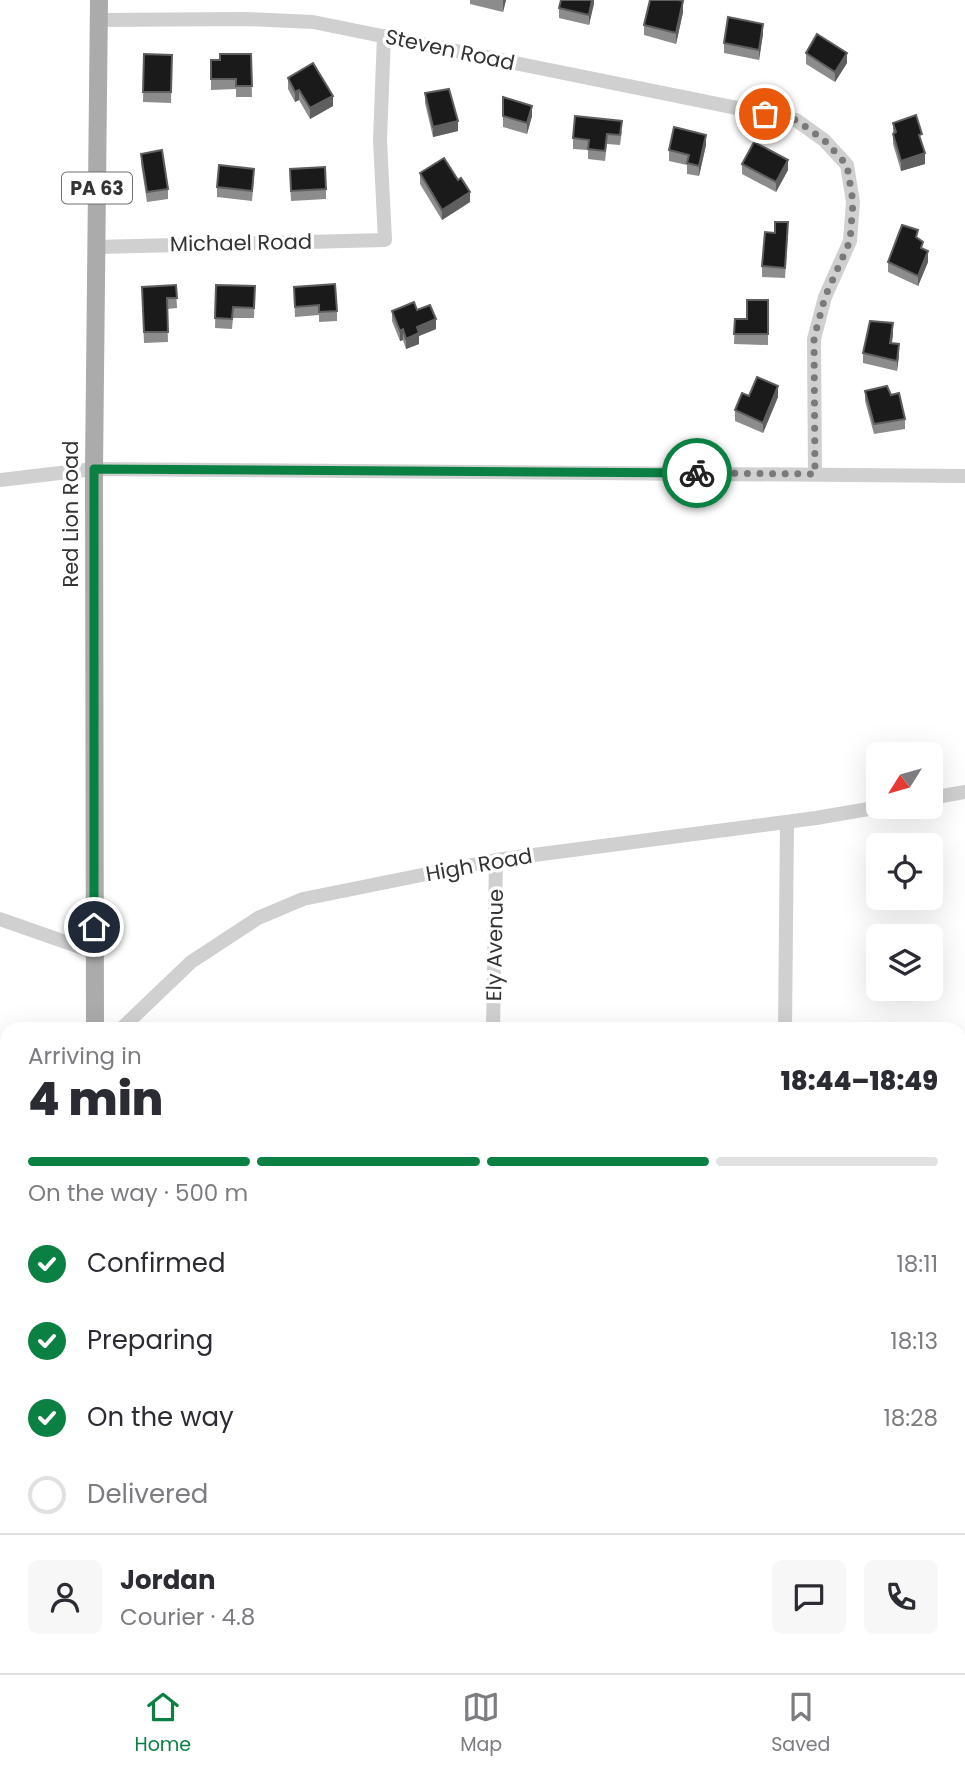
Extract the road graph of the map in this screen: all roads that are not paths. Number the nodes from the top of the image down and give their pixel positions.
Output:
1 (99, 0) edge
2 (100, 20) junction
3 (384, 36) junction
4 (96, 247) junction
5 (94, 469) junction
6 (815, 474) junction
7 (965, 476) edge
8 (0, 481) edge
9 (965, 792) edge
10 (943, 796) edge
11 (866, 809) edge
12 (787, 822) junction
13 (496, 860) junction
14 (0, 920) edge
15 (94, 952) junction
16 (95, 1022) edge
17 (128, 1022) edge
18 (493, 1022) edge
19 (785, 1022) edge

1 - 2 main road, Red Lion Road / PA 63
2 - 3 street, Steven Road
2 - 4 main road, Red Lion Road / PA 63
3 - 4 street, Michael Road
3 - 6 street, Steven Road
4 - 5 main road, Red Lion Road / PA 63
5 - 6 street
5 - 8 street
5 - 15 main road, Red Lion Road / PA 63
6 - 7 street
9 - 10 street
11 - 12 street, High Road
12 - 13 street, High Road
12 - 19 street
13 - 17 street, High Road
13 - 18 street, Ely Avenue
14 - 15 street
15 - 16 main road, Red Lion Road / PA 63

